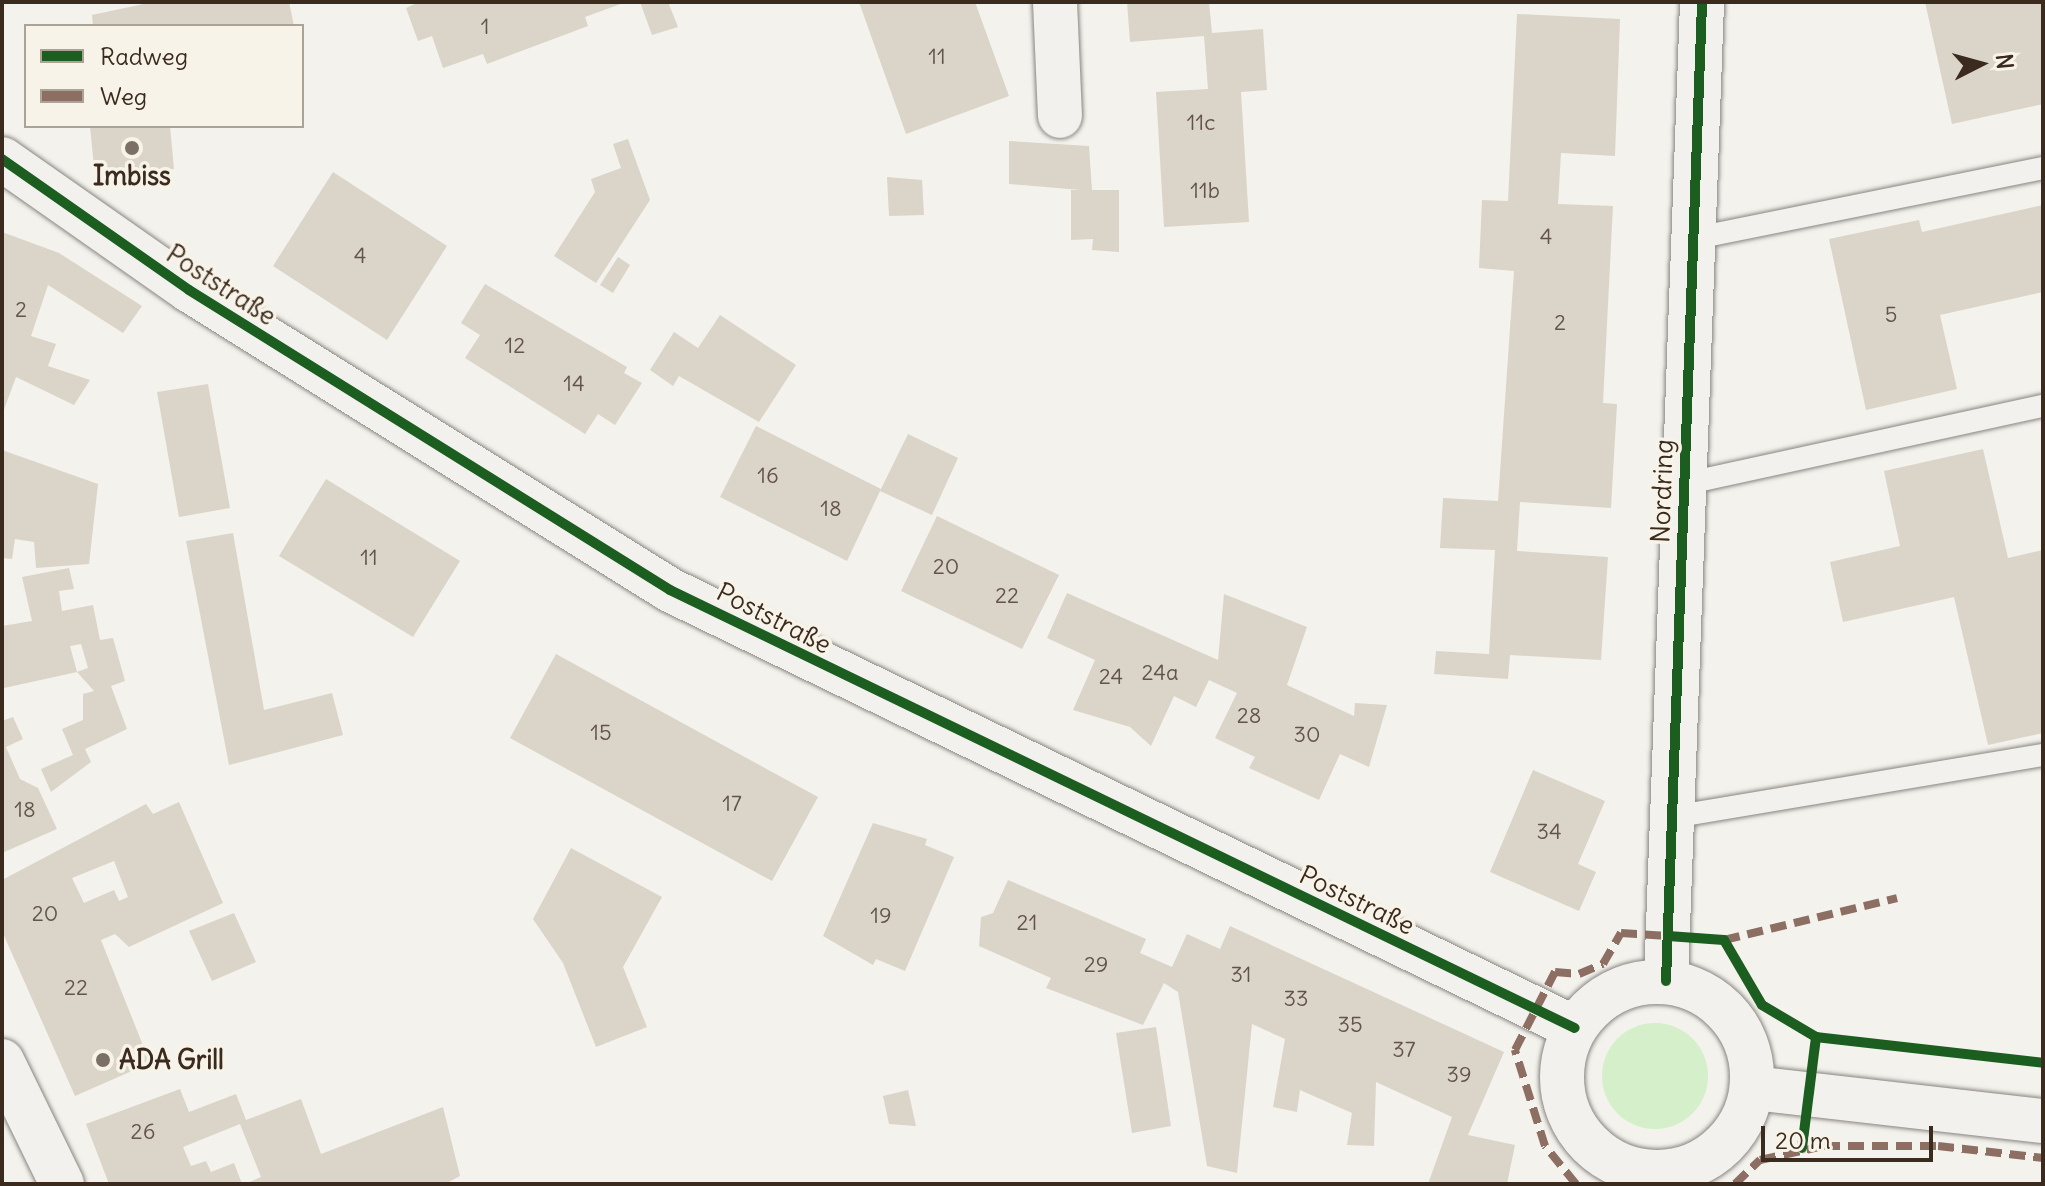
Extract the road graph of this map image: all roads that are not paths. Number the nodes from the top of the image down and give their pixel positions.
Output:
1 (1055, 2) edge
2 (1702, 2) edge
3 (1060, 116) dead end
4 (2, 159) edge
5 (2043, 168) edge
6 (1691, 239) junction
7 (2043, 406) edge
8 (1684, 484) junction
9 (2043, 755) edge
10 (1672, 817) junction
11 (1666, 981) junction
12 (1575, 1028) junction
13 (2, 1061) edge
14 (1753, 1088) junction
15 (2043, 1121) edge
16 (1672, 1178) edge
17 (62, 1184) edge

1 - 3 street
2 - 6 street, Nordring
4 - 12 street, Poststraße
5 - 6 lane
6 - 8 street, Nordring
7 - 8 lane
8 - 10 street, Nordring
9 - 10 lane
10 - 11 street, Nordring
11 - 12 street
11 - 14 street
12 - 16 street
13 - 17 street
14 - 15 street
14 - 16 street

